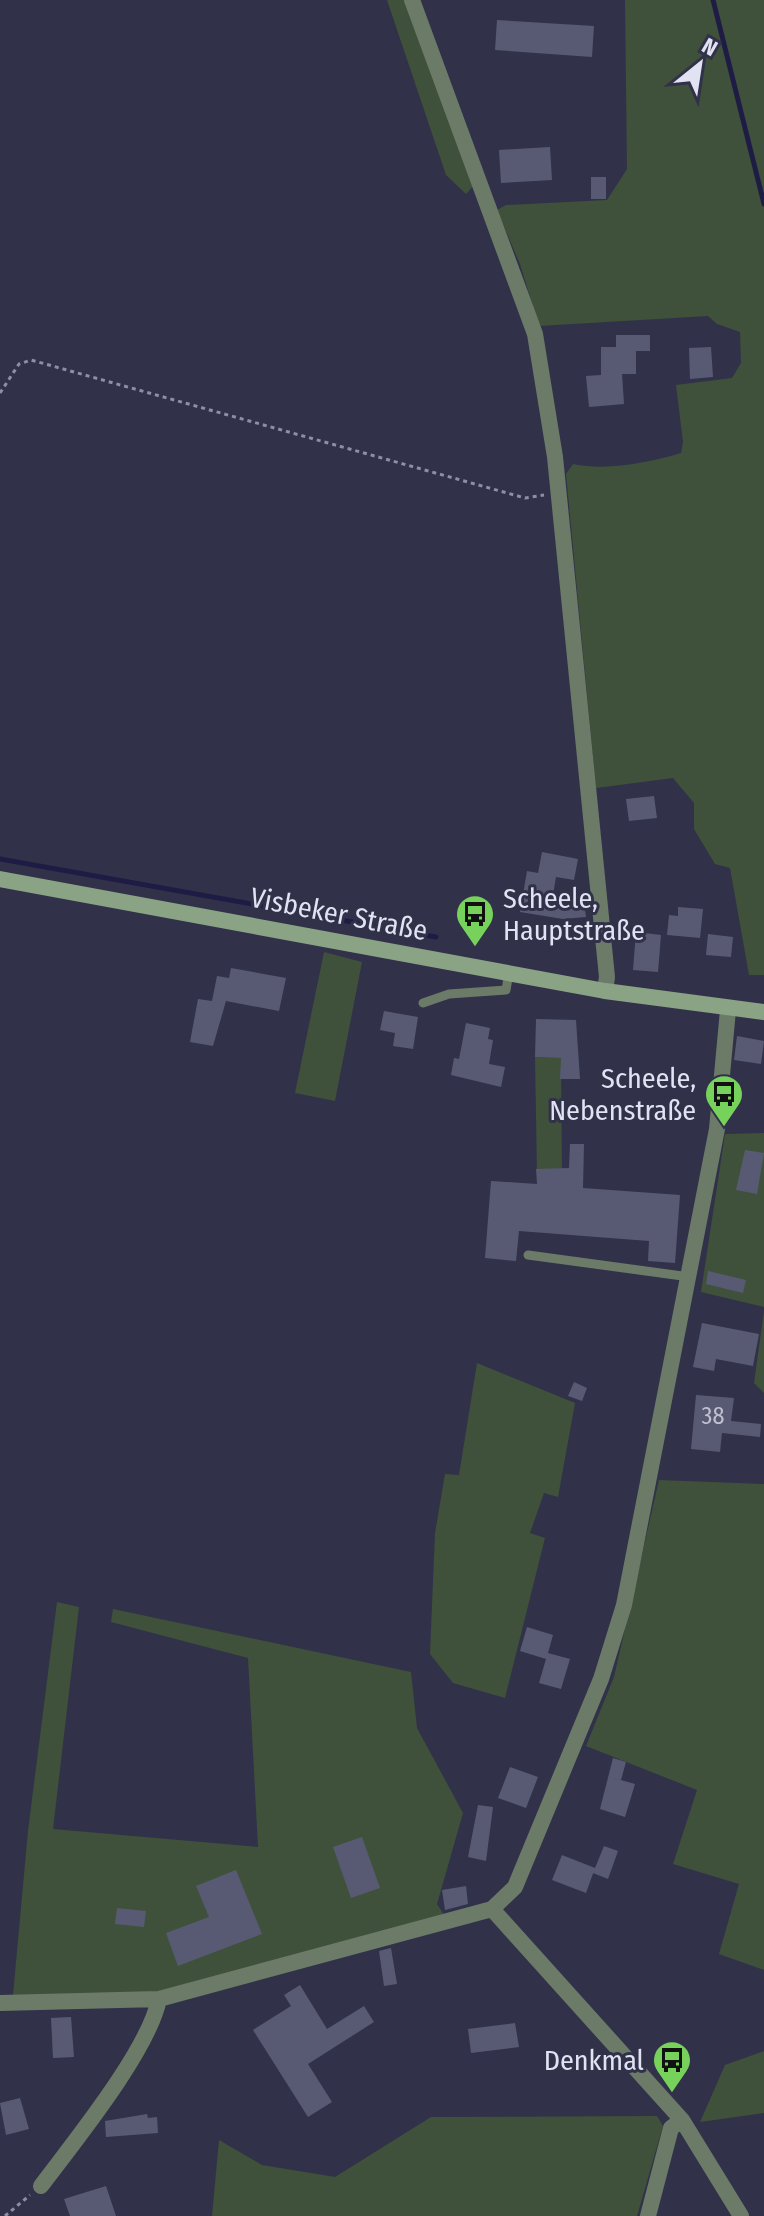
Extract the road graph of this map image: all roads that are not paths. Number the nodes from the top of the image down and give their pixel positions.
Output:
1 (412, 0) edge
2 (0, 879) edge
3 (509, 972) junction
4 (605, 991) junction
5 (423, 1003) dead end
6 (728, 1010) junction
7 (764, 1012) edge
8 (528, 1255) dead end
9 (690, 1277) junction
10 (492, 1909) junction
11 (159, 1999) junction
12 (0, 2003) edge
13 (682, 2120) junction
14 (41, 2186) road end
15 (648, 2216) edge
16 (741, 2216) edge

1 - 4 street
2 - 3 main road, Visbeker Straße
3 - 4 main road, Visbeker Straße
3 - 5 lane
4 - 6 main road, Visbeker Straße
6 - 7 main road, Visbeker Straße
6 - 9 street
8 - 9 lane
9 - 10 street
10 - 11 street
10 - 13 street
11 - 12 street
11 - 14 street
13 - 15 street
13 - 16 street

